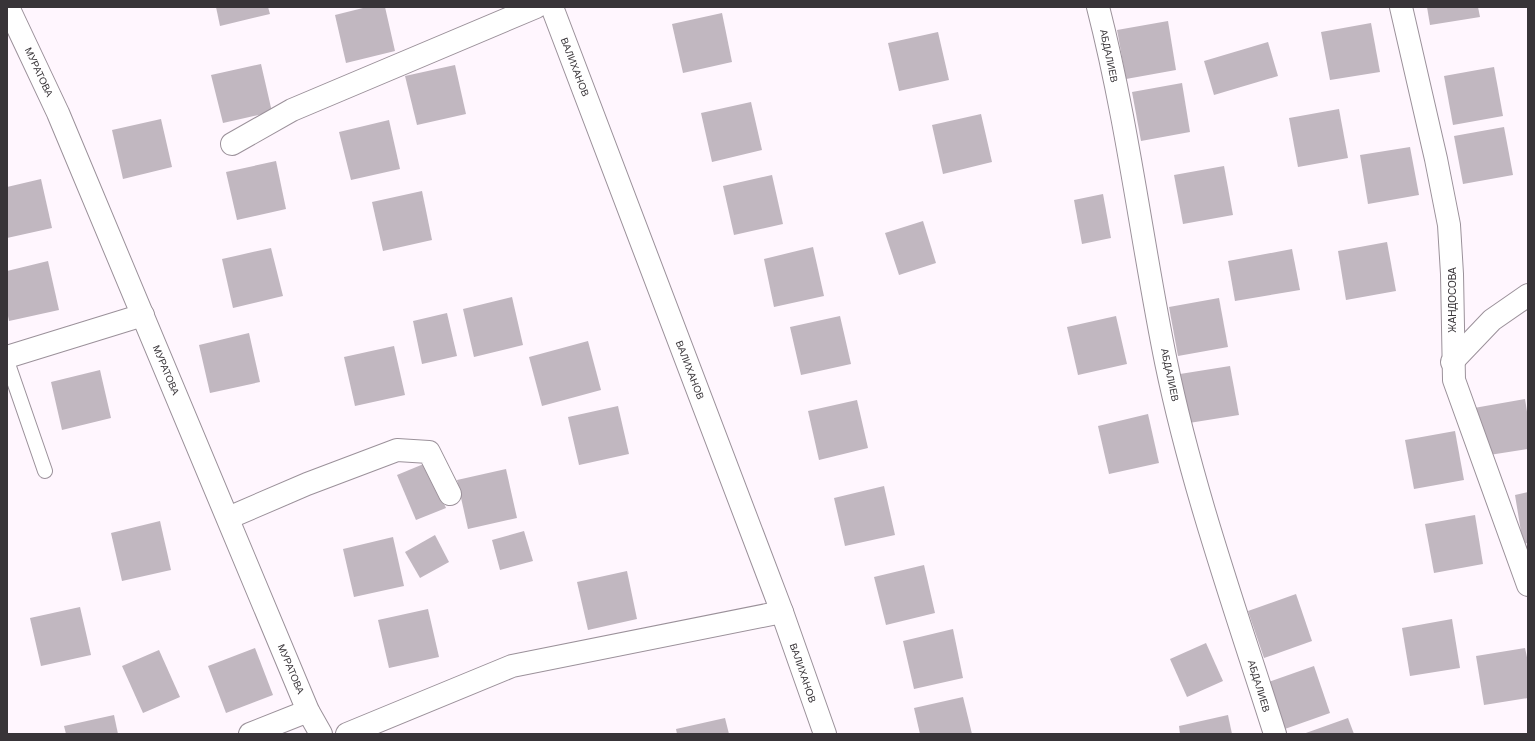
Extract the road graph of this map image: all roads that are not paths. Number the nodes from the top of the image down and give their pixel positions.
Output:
1 (8, 7) edge
2 (536, 7) edge
3 (552, 7) edge
4 (1098, 7) edge
5 (1401, 7) edge
6 (232, 144) dead end
7 (1528, 295) edge
8 (143, 315) junction
9 (7, 356) edge
10 (7, 361) edge
11 (1452, 362) junction
12 (45, 471) dead end
13 (450, 494) dead end
14 (228, 518) junction
15 (1528, 585) edge
16 (782, 612) junction
17 (308, 711) junction
18 (250, 734) edge
19 (321, 734) edge
20 (347, 734) edge
21 (825, 734) edge
22 (1275, 734) edge

1 - 8 street, МУРАТОВА
2 - 6 street
3 - 16 street, ВАЛИХАНОВ
4 - 22 street, АБДАЛИЕВ
5 - 11 street, ЖАНДОСОВА
7 - 11 street
8 - 9 street
8 - 14 street, МУРАТОВА
10 - 12 lane
11 - 15 street, ЖАНДОСОВА
13 - 14 street
14 - 17 street, МУРАТОВА
16 - 20 street
16 - 21 street, ВАЛИХАНОВ
17 - 18 street
17 - 19 street, МУРАТОВА

